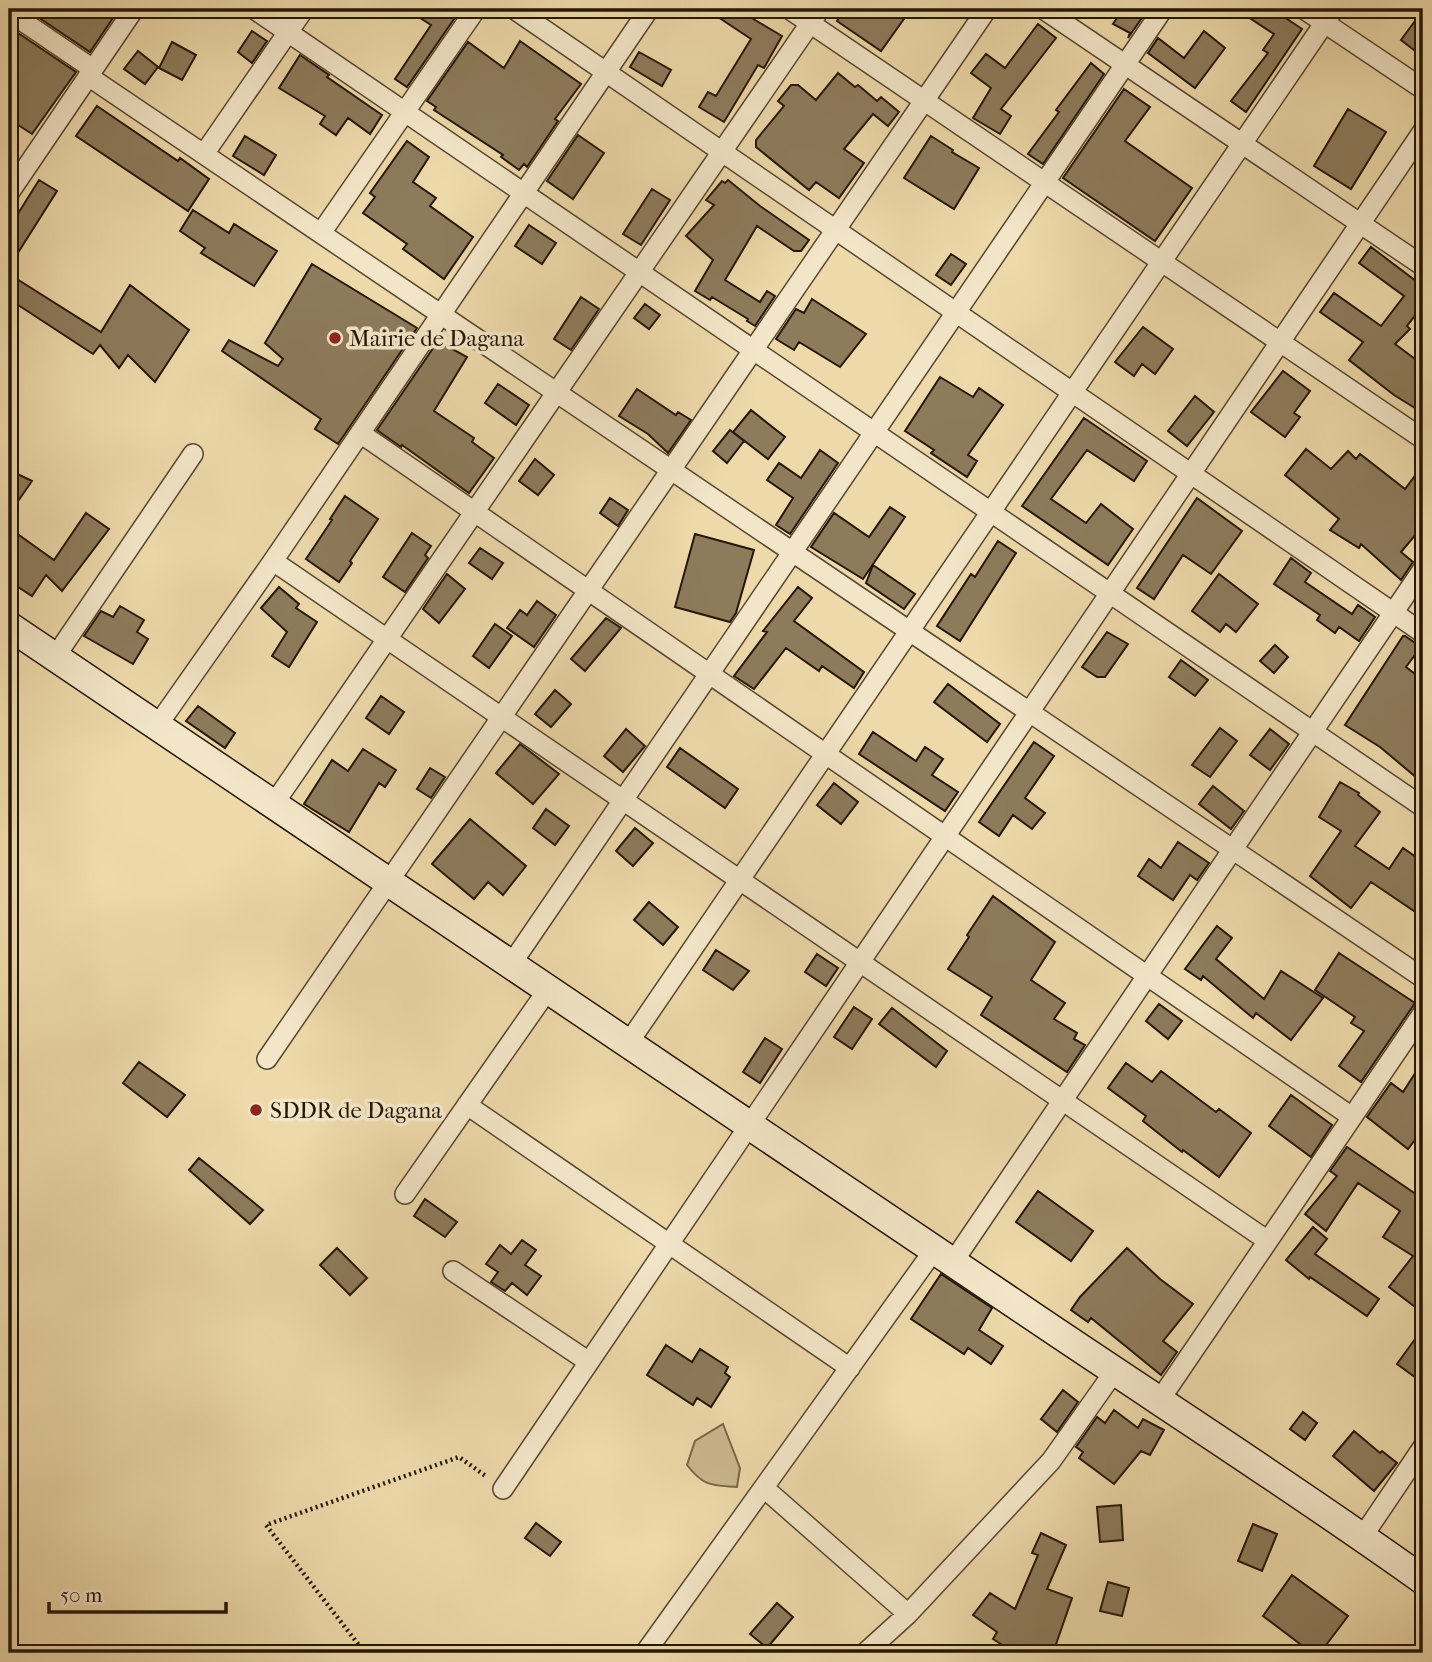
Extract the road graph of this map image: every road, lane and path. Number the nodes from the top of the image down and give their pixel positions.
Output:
1 (134, 9) edge
2 (254, 9) edge
3 (304, 9) edge
4 (476, 9) edge
5 (514, 9) edge
6 (649, 9) edge
7 (789, 9) edge
8 (987, 9) edge
9 (1043, 9) edge
10 (1163, 9) edge
11 (1304, 9) edge
12 (9, 12) edge
13 (815, 16) edge
14 (1329, 16) edge
15 (288, 32) junction
16 (1125, 64) junction
17 (91, 72) junction
18 (606, 72) junction
19 (1423, 89) edge
20 (924, 101) junction
21 (405, 112) junction
22 (1423, 131) edge
23 (1242, 144) junction
24 (722, 151) junction
25 (204, 154) junction
26 (1044, 182) junction
27 (9, 193) edge
28 (524, 193) junction
29 (1360, 224) junction
30 (836, 229) junction
31 (321, 233) junction
32 (1162, 262) junction
33 (1423, 266) edge
34 (639, 271) junction
35 (956, 312) junction
36 (441, 315) junction
37 (1280, 342) junction
38 (754, 350) junction
39 (1073, 392) junction
40 (556, 393) junction
41 (874, 432) junction
42 (360, 433) junction
43 (1423, 439) edge
44 (193, 454) dead end
45 (671, 470) junction
46 (1191, 473) junction
47 (474, 512) junction
48 (991, 512) junction
49 (792, 552) junction
50 (273, 561) junction
51 (1423, 569) edge
52 (588, 591) junction
53 (1110, 593) junction
54 (1394, 612) junction
55 (9, 626) edge
56 (910, 631) junction
57 (1423, 633) edge
58 (387, 639) junction
59 (55, 657) junction
60 (709, 674) junction
61 (1029, 713) junction
62 (502, 717) junction
63 (157, 726) junction
64 (1313, 732) junction
65 (825, 754) junction
66 (622, 800) junction
67 (273, 805) junction
68 (1423, 807) edge
69 (945, 836) junction
70 (1232, 849) junction
71 (740, 880) junction
72 (388, 882) junction
73 (860, 962) junction
74 (512, 963) junction
75 (1147, 976) junction
76 (1423, 978) edge
77 (549, 988) junction
78 (1423, 1013) edge
79 (629, 1042) junction
80 (267, 1059) dead end
81 (1062, 1101) junction
82 (467, 1105) junction
83 (1352, 1117) junction
84 (750, 1124) junction
85 (405, 1194) dead end
86 (1268, 1241) junction
87 (669, 1243) junction
88 (944, 1256) junction
89 (453, 1271) dead end
90 (589, 1362) junction
91 (850, 1368) junction
92 (1114, 1372) junction
93 (1159, 1401) junction
94 (1423, 1447) edge
95 (764, 1488) junction
96 (503, 1489) joint
97 (1363, 1536) junction
98 (1423, 1580) edge
99 (908, 1614) junction
100 (365, 1653) edge
101 (645, 1653) edge
102 (865, 1653) edge

1 - 17 street
2 - 15 street
3 - 15 street
4 - 21 street
5 - 18 street
6 - 18 street
7 - 13 street
8 - 20 street
9 - 16 street
10 - 16 street
11 - 14 street
12 - 17 street
13 - 20 street
13 - 24 street
14 - 19 street
14 - 23 street
15 - 21 street
15 - 25 street
16 - 23 street
16 - 26 street
17 - 25 street
17 - 27 street
18 - 24 street
18 - 28 street
20 - 26 street
20 - 30 street
21 - 28 street
21 - 31 street
22 - 29 street
23 - 29 street
23 - 32 street
24 - 30 street
24 - 34 street
25 - 31 street
26 - 32 street
26 - 35 street
28 - 34 street
28 - 36 street
29 - 33 street
29 - 37 street
30 - 35 street
30 - 38 street
31 - 36 street
32 - 37 street
32 - 39 street
34 - 38 street
34 - 40 street
35 - 39 street
35 - 41 street
36 - 40 street
36 - 42 street
37 - 43 street
37 - 46 street
38 - 41 street
38 - 45 street
39 - 46 street
39 - 48 street
40 - 45 street
40 - 47 street
41 - 48 street
41 - 49 street
42 - 47 street
42 - 50 street
44 - 59 street
45 - 49 street
45 - 52 street
46 - 53 street
46 - 54 street
47 - 52 street
47 - 58 street
48 - 53 street
48 - 56 street
49 - 56 street
49 - 60 street
50 - 58 street
50 - 63 street
51 - 54 street
52 - 60 street
52 - 62 street
53 - 61 street
53 - 64 street
54 - 57 street
54 - 64 street
55 - 59 street
56 - 61 street
56 - 65 street
58 - 62 street
58 - 67 street
59 - 63 street
60 - 65 street
60 - 66 street
61 - 69 street
61 - 70 street
62 - 66 street
62 - 72 street
63 - 67 street
64 - 68 street
64 - 70 street
65 - 69 street
65 - 71 street
66 - 71 street
66 - 74 street
67 - 72 street
69 - 73 street
69 - 75 street
70 - 75 street
70 - 76 street
71 - 73 street
71 - 79 street
72 - 74 street
72 - 80 street
73 - 81 street
73 - 84 street
74 - 77 street
75 - 81 street
75 - 83 street
77 - 79 street
77 - 82 street
78 - 83 street
79 - 84 street
81 - 86 street
81 - 88 street
82 - 85 street
82 - 87 street
83 - 86 street
84 - 87 street
84 - 88 street
86 - 93 street
87 - 90 street
87 - 91 street
88 - 91 street
88 - 92 street
89 - 90 street
90 - 96 street
91 - 95 street
92 - 93 street
92 - 99 street
93 - 97 street
94 - 97 street
95 - 99 street
95 - 101 street
96 - 100 path
97 - 98 street
99 - 102 street

